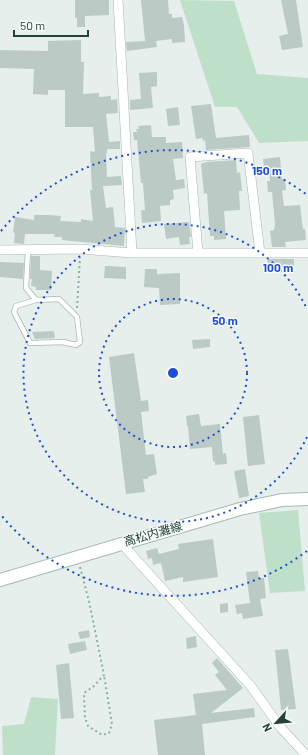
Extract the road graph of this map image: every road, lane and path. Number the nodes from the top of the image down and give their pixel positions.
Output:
1 (118, 0) edge
2 (28, 249) junction
3 (0, 250) edge
4 (80, 250) junction
5 (132, 253) junction
6 (198, 253) junction
7 (260, 253) junction
8 (308, 253) edge
9 (36, 300) junction
10 (77, 317) junction
11 (308, 499) edge
12 (121, 543) junction
13 (77, 557) junction
14 (0, 580) edge
15 (104, 675) junction
16 (306, 755) edge

1 - 5 street
2 - 3 street
2 - 4 street
2 - 9 lane
4 - 5 street
4 - 10 path
5 - 6 street
6 - 7 street
6 - 7 street
7 - 8 street
9 - 10 lane
9 - 10 lane
11 - 12 main road, 高松内灘線
12 - 13 main road, 高松内灘線
12 - 16 street
13 - 14 main road, 高松内灘線
13 - 15 path
15 - 15 path

